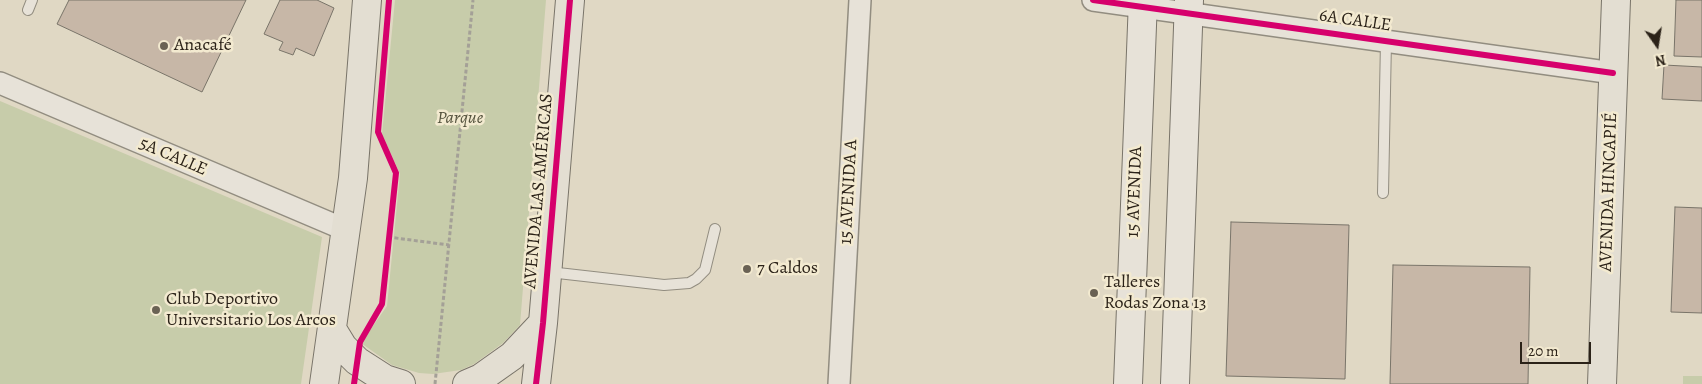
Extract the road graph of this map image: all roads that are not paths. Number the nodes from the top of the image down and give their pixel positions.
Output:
1 (367, 0) edge
2 (570, 0) edge
3 (860, 0) edge
4 (1093, 0) edge
5 (1616, 0) edge
6 (1143, 3) edge
7 (1189, 7) edge
8 (1386, 41) junction
9 (1613, 73) junction
10 (0, 83) edge
11 (1383, 193) dead end
12 (715, 229) dead end
13 (346, 230) junction
14 (548, 272) junction
15 (543, 323) junction
16 (332, 329) junction
17 (324, 384) edge
18 (401, 384) edge
19 (467, 384) edge
20 (536, 384) edge
21 (839, 384) edge
22 (1128, 384) edge
23 (1175, 384) edge
24 (1602, 384) edge

1 - 13 main road
2 - 14 main road, AVENIDA LAS AMÉRICAS
3 - 21 street, 15 AVENIDA A
4 - 6 street, 6A CALLE
5 - 9 main road, AVENIDA HINCAPIÉ
6 - 7 street, 6A CALLE
6 - 22 street, 15 AVENIDA
7 - 8 street, 6A CALLE
7 - 23 street
8 - 9 street, 6A CALLE
8 - 11 lane
9 - 24 main road, AVENIDA HINCAPIÉ
10 - 13 street, 5A CALLE
12 - 14 lane
13 - 16 main road
14 - 15 main road, AVENIDA LAS AMÉRICAS
15 - 19 main road
15 - 20 main road, AVENIDA LAS AMÉRICAS
16 - 17 main road
16 - 18 main road

